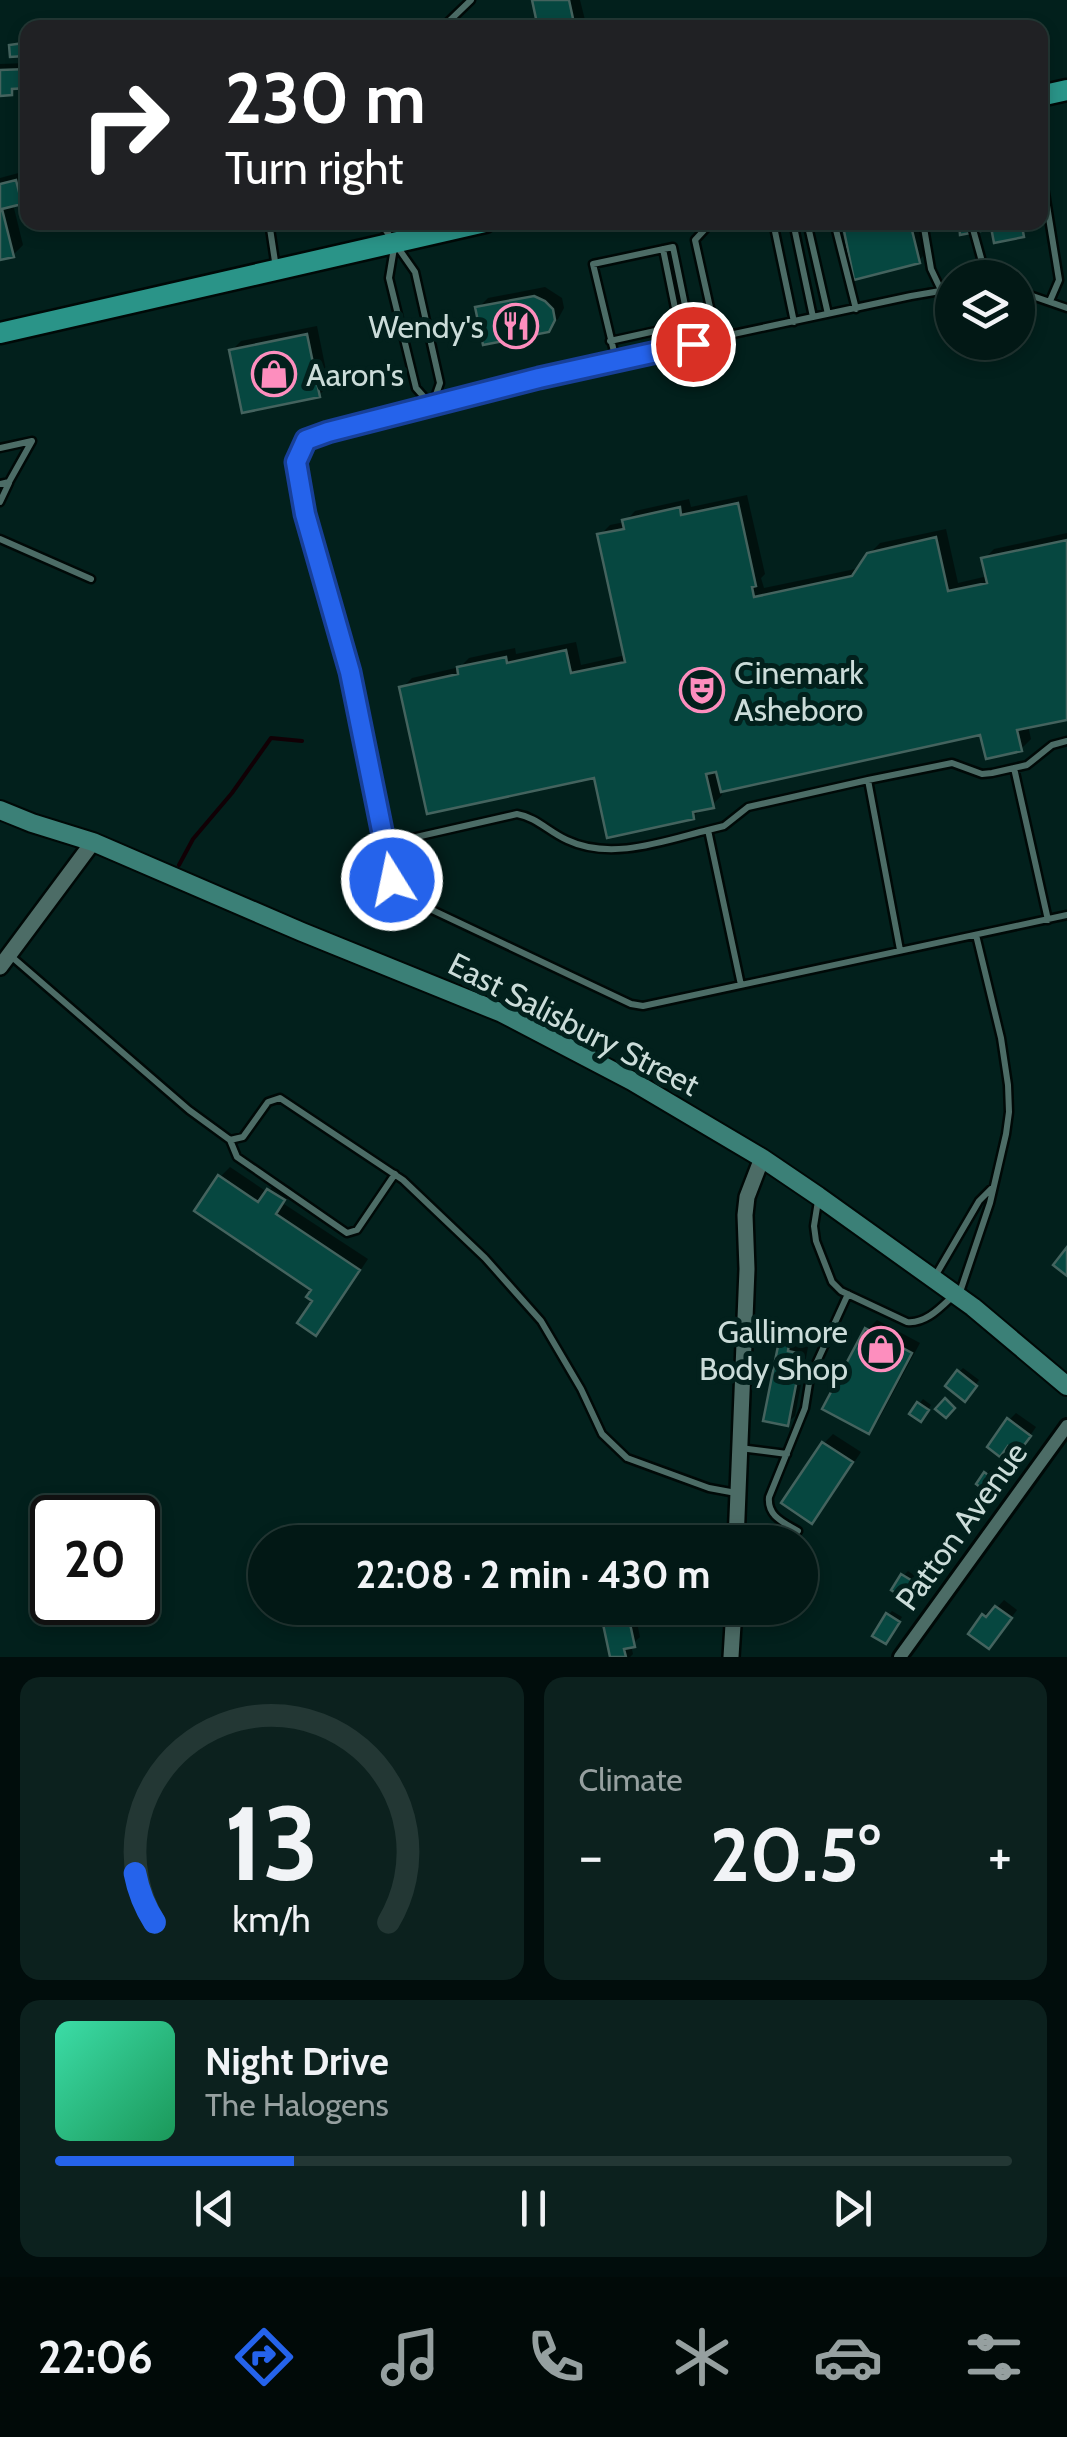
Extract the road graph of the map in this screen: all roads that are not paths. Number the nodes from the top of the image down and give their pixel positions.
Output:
1 (472, 0) edge
2 (451, 20) edge
3 (1048, 207) edge
4 (271, 230) edge
5 (388, 230) edge
6 (440, 230) edge
7 (704, 230) edge
8 (775, 230) edge
9 (794, 230) edge
10 (809, 230) edge
11 (836, 230) edge
12 (925, 230) edge
13 (973, 230) edge
14 (396, 238) junction
15 (663, 249) junction
16 (981, 260) edge
17 (276, 270) junction
18 (935, 277) edge
19 (935, 291) edge
20 (1035, 296) edge
21 (1050, 300) junction
22 (1067, 308) edge
23 (856, 309) junction
24 (828, 314) junction
25 (813, 318) junction
26 (794, 322) junction
27 (0, 333) edge
28 (716, 339) junction
29 (610, 341) junction
30 (693, 344) junction
31 (616, 360) junction
32 (432, 406) junction
33 (0, 448) edge
34 (10, 482) junction
35 (0, 484) edge
36 (0, 502) edge
37 (0, 538) edge
38 (91, 579) dead end
39 (1067, 741) edge
40 (1014, 768) junction
41 (868, 780) junction
42 (0, 810) edge
43 (708, 830) junction
44 (93, 842) junction
45 (388, 849) junction
46 (1067, 916) edge
47 (1048, 920) junction
48 (976, 934) junction
49 (900, 950) junction
50 (5, 961) edge
51 (741, 986) junction
52 (230, 1140) junction
53 (762, 1158) junction
54 (395, 1174) junction
55 (992, 1188) junction
56 (818, 1196) junction
57 (934, 1278) junction
58 (848, 1294) junction
59 (957, 1295) junction
60 (1067, 1386) edge
61 (1067, 1426) edge
62 (740, 1448) junction
63 (787, 1454) junction
64 (738, 1494) junction
65 (737, 1525) edge
66 (788, 1525) edge
67 (733, 1625) edge
68 (732, 1657) edge
69 (900, 1657) edge

1 - 2 lane
3 - 21 lane
4 - 17 lane
5 - 14 lane
6 - 14 main road
7 - 28 lane
8 - 26 lane
9 - 25 lane
10 - 24 lane
11 - 23 lane
12 - 18 lane
13 - 16 lane
14 - 17 main road
14 - 32 lane
14 - 32 lane
15 - 29 lane
15 - 29 lane
15 - 30 lane
17 - 27 main road
19 - 23 lane
20 - 21 lane
21 - 22 lane
23 - 24 lane
24 - 25 lane
25 - 26 lane
26 - 28 lane
28 - 30 lane
29 - 31 lane
30 - 31 lane
31 - 32 lane
32 - 45 lane
33 - 34 lane
34 - 35 lane
34 - 36 lane
37 - 38 lane
39 - 40 lane
40 - 41 lane
40 - 47 lane
41 - 43 lane
41 - 49 lane
42 - 44 main road, East Salisbury Street
43 - 45 lane
43 - 51 lane
44 - 50 street
44 - 53 main road, East Salisbury Street
45 - 51 lane
46 - 47 lane
47 - 48 lane
48 - 49 lane
48 - 55 lane
49 - 51 lane
50 - 52 lane
52 - 54 lane
52 - 54 lane
53 - 56 main road, East Salisbury Street
53 - 62 street
54 - 64 lane
55 - 57 lane
55 - 59 lane
56 - 57 main road, East Salisbury Street
56 - 58 lane
57 - 59 main road, East Salisbury Street
58 - 59 lane
58 - 63 lane
59 - 60 main road, East Salisbury Street
61 - 69 street, Patton Avenue
62 - 63 lane
62 - 64 street
63 - 66 lane
64 - 65 street
67 - 68 street

